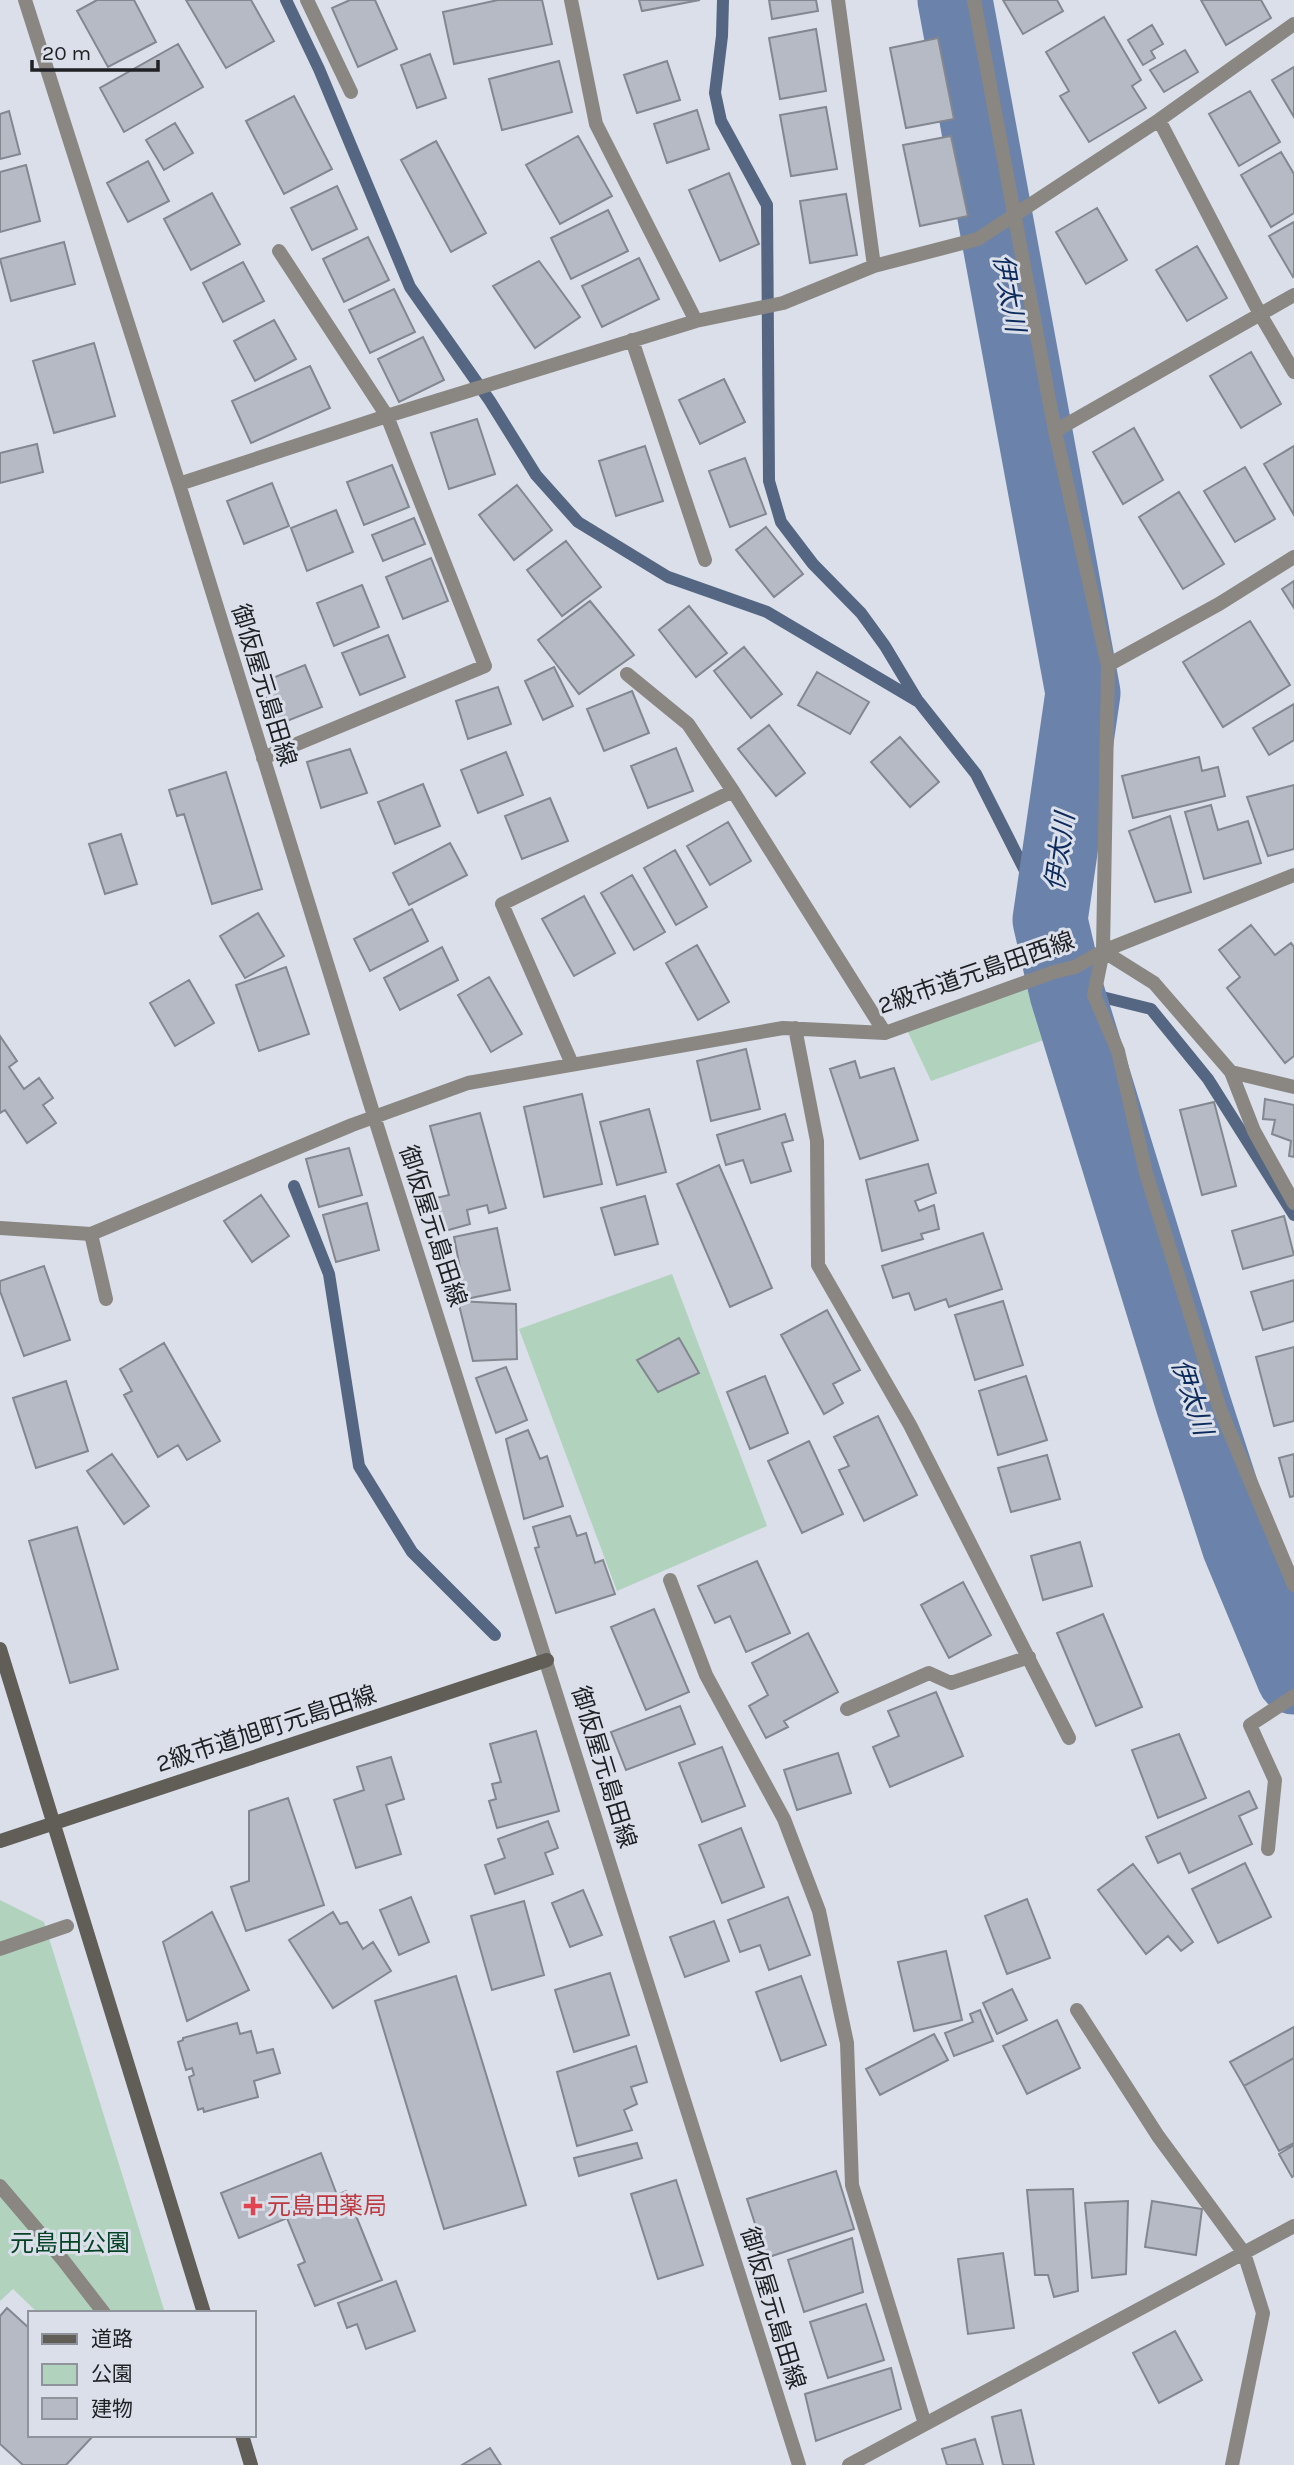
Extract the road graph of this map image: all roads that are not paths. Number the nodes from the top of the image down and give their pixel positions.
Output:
1 (25, 0) edge
2 (307, 0) edge
3 (571, 0) edge
4 (838, 0) edge
5 (974, 0) edge
6 (1294, 24) edge
7 (351, 92) dead end
8 (1159, 120) junction
9 (1009, 217) junction
10 (279, 251) dead end
11 (874, 266) junction
12 (1294, 295) edge
13 (1260, 314) junction
14 (696, 321) junction
15 (632, 340) junction
16 (1294, 372) edge
17 (387, 416) junction
18 (1055, 430) junction
19 (178, 484) junction
20 (1294, 557) edge
21 (705, 560) dead end
22 (1108, 665) junction
23 (627, 674) dead end
24 (263, 758) junction
25 (733, 791) junction
26 (1294, 875) edge
27 (1103, 951) junction
28 (795, 1028) junction
29 (886, 1033) junction
30 (572, 1064) junction
31 (1231, 1072) junction
32 (1294, 1087) edge
33 (374, 1116) junction
34 (1294, 1203) edge
35 (0, 1228) edge
36 (91, 1234) junction
37 (106, 1299) dead end
38 (670, 1580) dead end
39 (1294, 1585) edge
40 (0, 1649) edge
41 (1029, 1657) junction
42 (547, 1660) junction
43 (1294, 1696) edge
44 (847, 1709) dead end
45 (1069, 1738) dead end
46 (53, 1824) junction
47 (0, 1841) edge
48 (1268, 1849) dead end
49 (67, 1926) dead end
50 (0, 1949) edge
51 (1077, 2010) dead end
52 (0, 2186) edge
53 (1294, 2226) edge
54 (1244, 2253) junction
55 (102, 2311) edge
56 (203, 2311) edge
57 (925, 2424) junction
58 (243, 2437) edge
59 (251, 2465) edge
60 (799, 2465) edge
61 (849, 2465) edge
62 (1232, 2465) edge

1 - 19 street, 御仮屋元島田線
2 - 7 street
3 - 14 street
4 - 11 street
5 - 9 street
6 - 8 street
8 - 9 street
8 - 13 street
9 - 11 street
9 - 18 street
10 - 17 street
11 - 14 street
12 - 13 street
13 - 16 street
13 - 18 street
14 - 15 street
15 - 17 street
15 - 21 street
17 - 19 street
17 - 24 street
18 - 22 street
19 - 24 street, 御仮屋元島田線
20 - 22 street
22 - 27 street
23 - 25 street
24 - 33 street, 御仮屋元島田線
25 - 29 street
25 - 30 street
26 - 27 street, 2級市道元島田西線
27 - 29 street, 2級市道元島田西線
27 - 31 street
27 - 39 street
28 - 29 street, 2級市道元島田西線
28 - 30 street, 2級市道元島田西線
28 - 41 street
30 - 33 street, 2級市道元島田西線
31 - 32 street
31 - 34 street
33 - 36 street, 2級市道元島田西線
33 - 42 street, 御仮屋元島田線
35 - 36 street
36 - 37 street
38 - 57 street
40 - 46 street
41 - 44 street
41 - 45 street
42 - 46 street, 2級市道旭町元島田線
42 - 60 street, 御仮屋元島田線
43 - 48 street
46 - 47 street, 2級市道旭町元島田線
46 - 56 street
49 - 50 street
51 - 54 street
52 - 55 street
53 - 54 street
54 - 57 street
54 - 62 street
57 - 61 street
58 - 59 street

